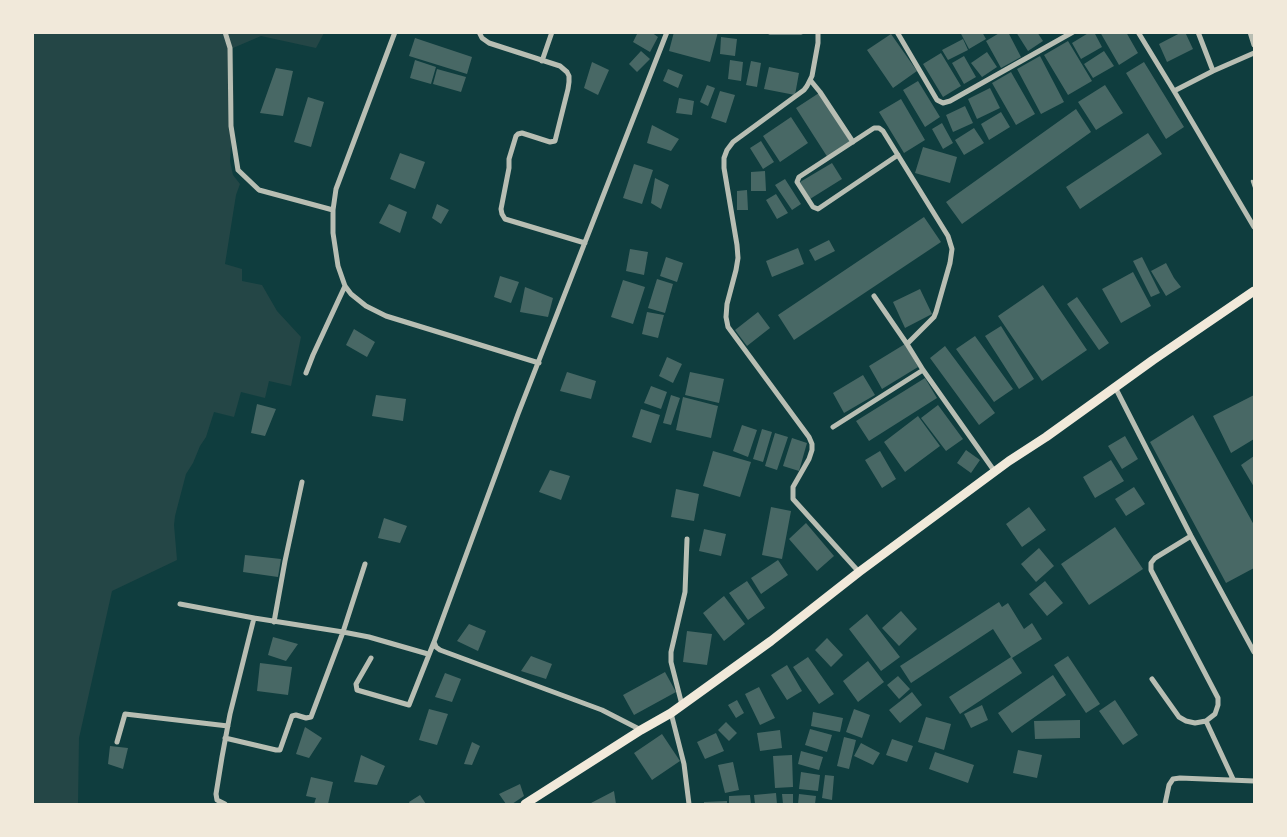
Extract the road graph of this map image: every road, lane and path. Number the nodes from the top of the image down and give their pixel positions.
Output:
1 (224, 32) edge
2 (395, 32) edge
3 (479, 32) edge
4 (552, 32) edge
5 (668, 32) edge
6 (770, 32) edge
7 (801, 32) edge
8 (818, 32) edge
9 (898, 32) edge
10 (1073, 32) edge
11 (1138, 32) edge
12 (1198, 32) edge
13 (1250, 32) edge
14 (1254, 45) edge
15 (1254, 53) edge
16 (542, 60) junction
17 (1213, 70) junction
18 (811, 81) junction
19 (1174, 91) junction
20 (853, 142) junction
21 (898, 155) junction
22 (1252, 181) dead end
23 (1254, 187) edge
24 (333, 210) junction
25 (1254, 227) edge
26 (584, 243) junction
27 (345, 286) junction
28 (1254, 292) edge
29 (874, 296) dead end
30 (907, 344) junction
31 (539, 363) junction
32 (922, 370) junction
33 (306, 373) dead end
34 (1115, 387) junction
35 (833, 427) dead end
36 (995, 472) junction
37 (302, 482) dead end
38 (1191, 536) junction
39 (686, 539) dead end
40 (365, 564) dead end
41 (858, 572) junction
42 (180, 604) dead end
43 (254, 618) junction
44 (274, 622) junction
45 (343, 632) junction
46 (434, 642) junction
47 (1254, 652) edge
48 (428, 654) junction
49 (370, 658) dead end
50 (1152, 679) dead end
51 (682, 705) junction
52 (671, 713) junction
53 (1206, 721) junction
54 (228, 726) junction
55 (641, 730) junction
56 (226, 738) junction
57 (118, 742) dead end
58 (1233, 780) junction
59 (1254, 781) edge
60 (225, 804) edge
61 (524, 804) edge
62 (689, 804) edge
63 (1165, 804) edge

1 - 24 street
2 - 24 street
3 - 16 street
4 - 16 street
5 - 26 street
6 - 7 street
8 - 18 street
9 - 10 street
11 - 19 street
12 - 17 street
13 - 14 street
15 - 17 street
16 - 26 street
17 - 19 street
18 - 20 street
18 - 41 street
19 - 25 street
20 - 21 street
20 - 21 street
21 - 30 street
22 - 23 lane
24 - 27 street
26 - 31 street
27 - 31 street
27 - 33 street
28 - 34 highway
29 - 30 street
30 - 32 street
31 - 46 street
32 - 35 street
32 - 36 street
34 - 36 highway
34 - 38 street
36 - 41 highway
37 - 44 street
38 - 47 street
38 - 53 street
39 - 51 street
40 - 45 street
41 - 51 highway
42 - 43 street
43 - 44 street
43 - 54 street
44 - 45 street
45 - 48 street
45 - 56 street
46 - 48 street
46 - 55 street
48 - 49 street
50 - 53 street
51 - 52 highway
52 - 55 highway
52 - 62 street
53 - 58 street
54 - 56 street
54 - 57 street
55 - 61 highway
56 - 60 street
58 - 59 street
58 - 63 street

